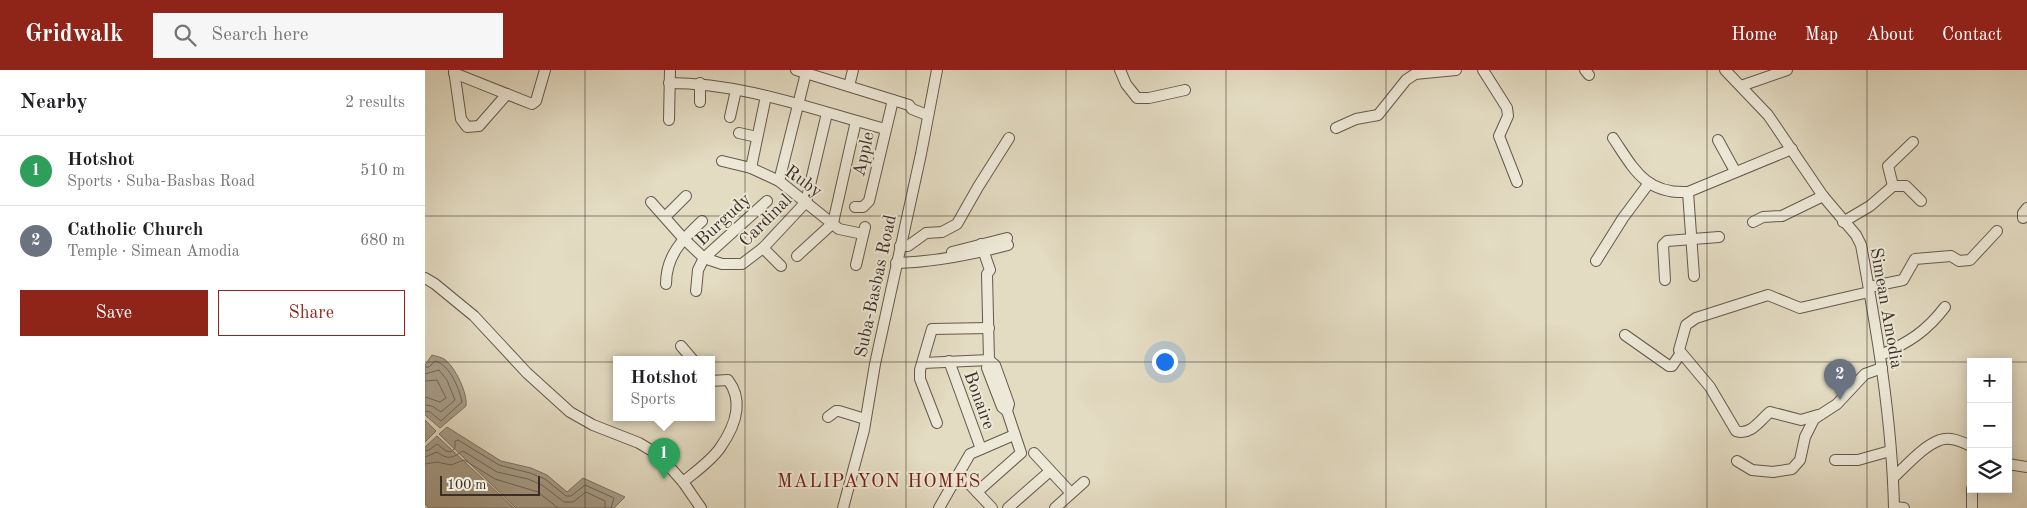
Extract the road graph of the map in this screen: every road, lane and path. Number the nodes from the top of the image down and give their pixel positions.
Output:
1 (670, 70) edge
2 (853, 70) edge
3 (937, 70) edge
4 (1120, 70) edge
5 (1456, 70) edge
6 (1483, 70) edge
7 (1725, 70) edge
8 (1787, 70) edge
9 (542, 71) edge
10 (454, 72) edge
11 (801, 72) edge
12 (669, 83) junction
13 (700, 83) junction
14 (849, 86) junction
15 (1741, 86) junction
16 (736, 90) junction
17 (1185, 90) dead end
18 (507, 94) junction
19 (766, 96) junction
20 (893, 100) junction
21 (700, 102) dead end
22 (797, 104) junction
23 (928, 112) junction
24 (827, 113) junction
25 (730, 117) dead end
26 (669, 120) dead end
27 (855, 121) junction
28 (1336, 128) dead end
29 (885, 129) junction
30 (739, 133) dead end
31 (757, 137) junction
32 (1009, 138) dead end
33 (1613, 138) dead end
34 (1718, 140) dead end
35 (1913, 142) dead end
36 (1792, 148) junction
37 (722, 161) dead end
38 (751, 168) junction
39 (1735, 171) junction
40 (779, 181) junction
41 (1517, 182) dead end
42 (1649, 183) junction
43 (1893, 186) junction
44 (1688, 192) junction
45 (686, 196) dead end
46 (1823, 196) junction
47 (1921, 200) dead end
48 (767, 201) dead end
49 (651, 202) dead end
50 (806, 202) junction
51 (855, 206) dead end
52 (665, 217) junction
53 (702, 221) dead end
54 (1753, 222) dead end
55 (1843, 222) junction
56 (833, 223) junction
57 (1997, 231) dead end
58 (1719, 237) dead end
59 (683, 238) junction
60 (1693, 238) junction
61 (1007, 241) dead end
62 (763, 248) junction
63 (983, 252) junction
64 (898, 255) junction
65 (797, 256) dead end
66 (704, 258) junction
67 (1597, 261) dead end
68 (856, 265) dead end
69 (781, 266) dead end
70 (1694, 276) dead end
71 (425, 278) edge
72 (1665, 280) dead end
73 (666, 284) dead end
74 (1869, 289) junction
75 (696, 291) dead end
76 (1945, 307) dead end
77 (989, 328) junction
78 (1625, 335) dead end
79 (681, 346) dead end
80 (1681, 353) junction
81 (1881, 355) junction
82 (690, 356) edge
83 (989, 360) junction
84 (949, 361) junction
85 (923, 363) junction
86 (1882, 368) junction
87 (715, 382) edge
88 (1818, 415) junction
89 (829, 417) dead end
90 (865, 419) junction
91 (937, 423) dead end
92 (1014, 436) junction
93 (1967, 444) edge
94 (981, 449) junction
95 (1890, 451) junction
96 (1034, 453) dead end
97 (1835, 460) dead end
98 (1737, 461) dead end
99 (2012, 465) edge
100 (2027, 467) edge
101 (1050, 471) junction
102 (959, 474) junction
103 (1893, 478) junction
104 (683, 482) junction
105 (1084, 482) dead end
106 (977, 492) junction
107 (1071, 493) junction
108 (1972, 493) edge
109 (943, 506) edge
110 (701, 508) edge
111 (843, 508) edge
112 (992, 508) edge
113 (1008, 508) edge
114 (1055, 508) edge
115 (1894, 508) edge
116 (1904, 508) edge
117 (1971, 508) edge

1 - 12 street
2 - 14 street
3 - 23 street, Suba-Basbas Road
4 - 17 street
5 - 28 street
6 - 41 street
7 - 15 street, Simean Amodia
8 - 15 street
9 - 18 street
10 - 18 street
10 - 18 street
11 - 14 street
11 - 22 street
12 - 13 street
12 - 26 street
13 - 16 street
13 - 21 street
14 - 20 street
15 - 36 street, Simean Amodia
16 - 19 street
16 - 25 street
19 - 22 street
19 - 31 street
20 - 23 street
20 - 29 street, Apple
22 - 24 street
22 - 40 street
23 - 64 street, Suba-Basbas Road
24 - 27 street
24 - 50 street, Cardinal
27 - 29 street
27 - 56 street
29 - 51 street, Apple
30 - 31 street
31 - 38 street
32 - 64 street
33 - 42 street
34 - 39 street
35 - 43 street
36 - 39 street
36 - 46 street, Simean Amodia
37 - 38 street, Ruby
38 - 40 street, Ruby
39 - 44 street
40 - 50 street, Ruby
42 - 44 street
42 - 67 street
43 - 47 street
43 - 55 street
44 - 60 street
45 - 52 street
46 - 54 street
46 - 55 street, Simean Amodia
48 - 66 street, Burgudy
49 - 52 street, Cardinal
50 - 56 street, Ruby
50 - 62 street, Cardinal
52 - 59 street, Cardinal
53 - 59 street
55 - 74 street, Simean Amodia
56 - 65 street
56 - 68 street, Ruby
57 - 74 street
58 - 60 street
59 - 66 street, Cardinal
59 - 73 street
60 - 70 street
60 - 72 street
61 - 63 street
62 - 66 street, Cardinal
62 - 69 street
63 - 64 street
63 - 77 street
64 - 90 street, Suba-Basbas Road
66 - 75 street, Burgudy
71 - 104 street
74 - 80 street
74 - 81 street, Simean Amodia
76 - 81 street
77 - 83 street
77 - 85 street
78 - 80 street
79 - 82 street
80 - 88 street
81 - 86 street, Simean Amodia
83 - 84 street
83 - 92 street
84 - 85 street
84 - 94 street, Bonaire
85 - 91 street
86 - 88 street
86 - 95 street, Simean Amodia
87 - 104 street
88 - 98 street
89 - 90 street
90 - 111 street, Suba-Basbas Road
92 - 94 street
92 - 106 street
93 - 103 street
94 - 102 street
95 - 97 street
95 - 103 street, Simean Amodia
96 - 101 street
99 - 100 street
101 - 107 street
101 - 113 street
102 - 106 street
102 - 109 street
103 - 115 street, Simean Amodia
104 - 110 street
105 - 107 street
106 - 112 street
107 - 114 street
108 - 117 street
115 - 116 street

